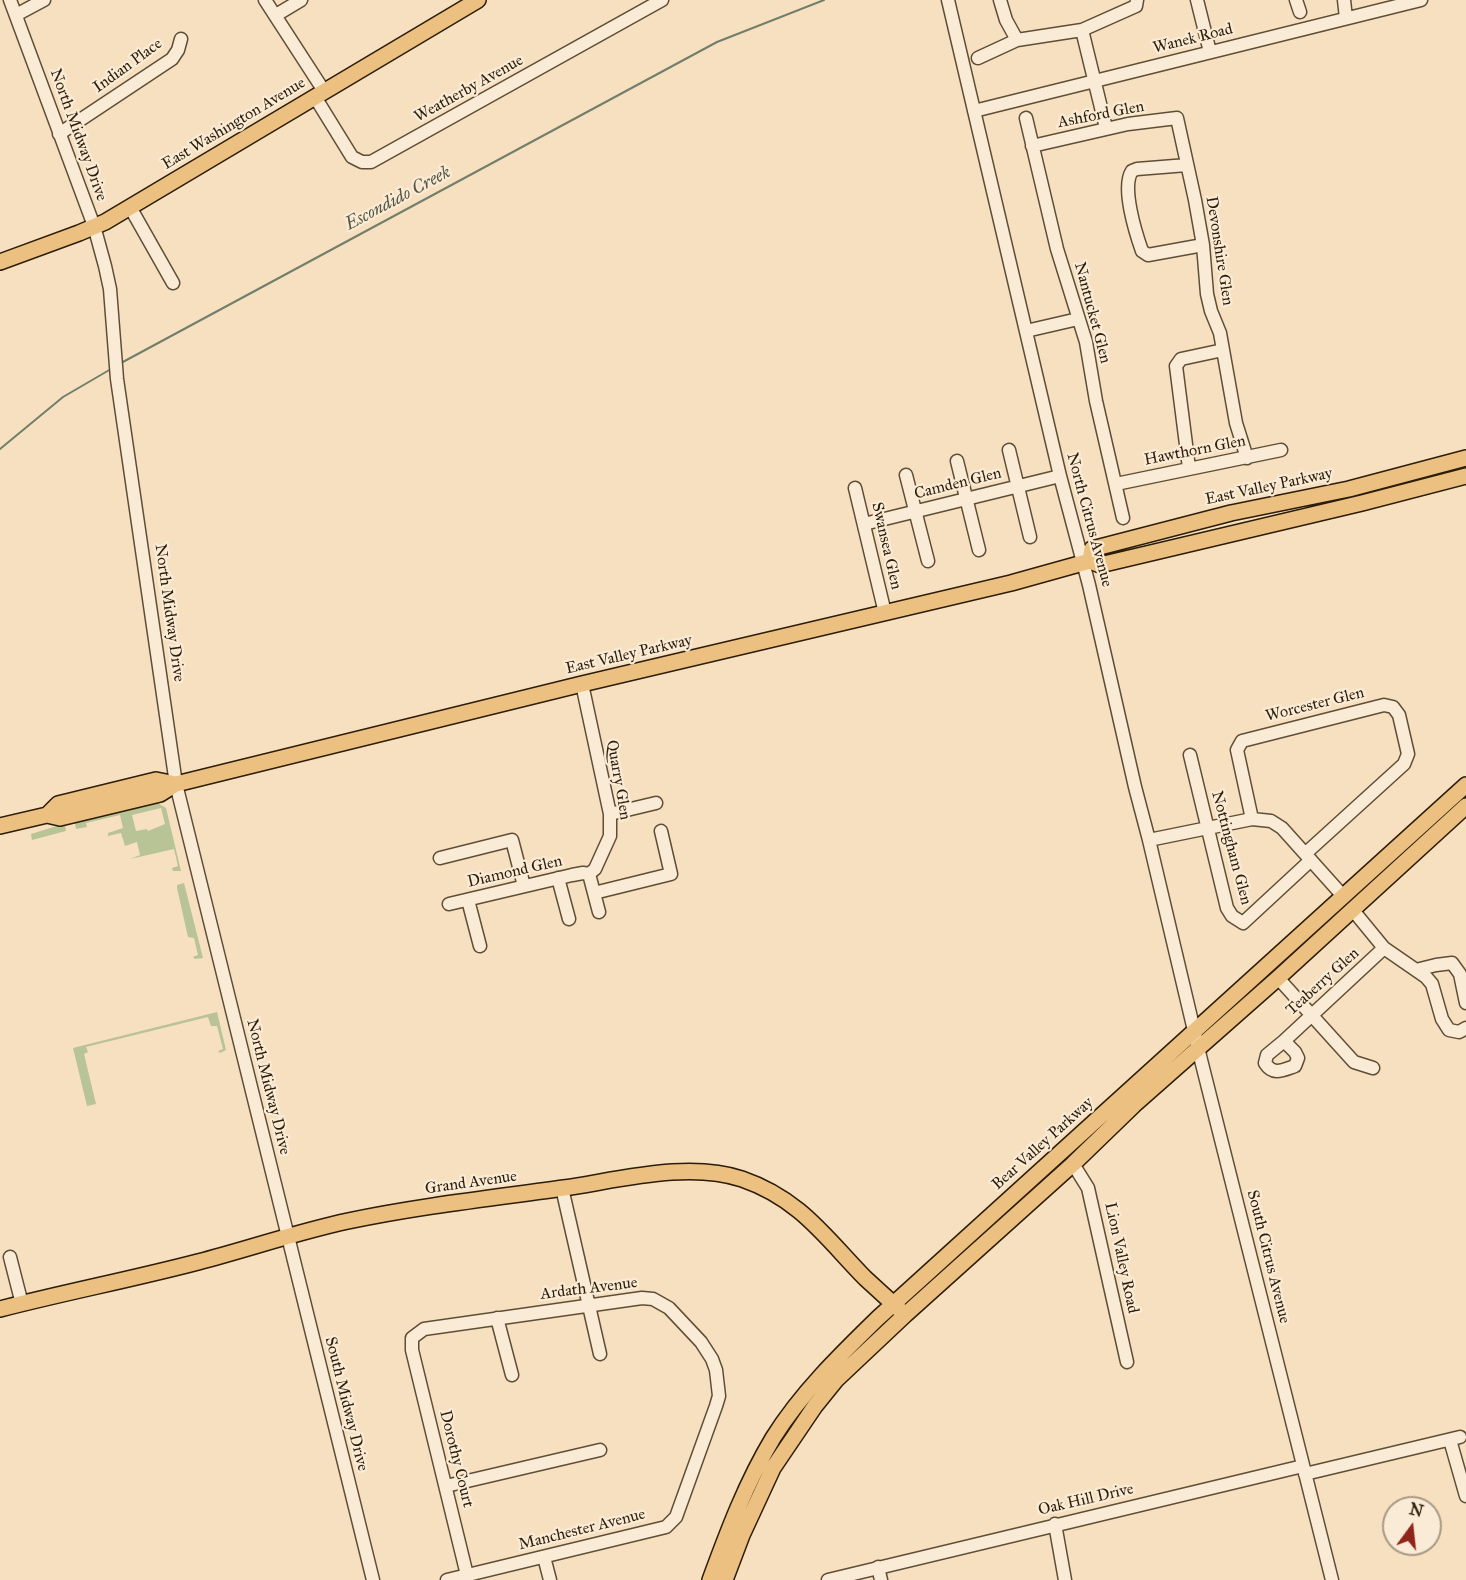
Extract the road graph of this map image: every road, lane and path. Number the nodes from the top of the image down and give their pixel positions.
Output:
1 (10, 0) edge
2 (44, 0) edge
3 (265, 0) edge
4 (301, 0) edge
5 (478, 0) edge
6 (662, 0) edge
7 (948, 0) edge
8 (1000, 0) edge
9 (1137, 0) edge
10 (1197, 0) edge
11 (1344, 0) edge
12 (1420, 0) edge
13 (16, 15) junction
14 (276, 15) junction
15 (1346, 18) junction
16 (1082, 30) junction
17 (181, 39) dead end
18 (1017, 40) junction
19 (1210, 52) junction
20 (978, 58) dead end
21 (1095, 80) junction
22 (320, 94) junction
23 (974, 111) junction
24 (1026, 118) dead end
25 (1177, 118) joint
26 (1106, 128) junction
27 (59, 134) junction
28 (1032, 146) junction
29 (1186, 165) junction
30 (130, 207) junction
31 (94, 226) junction
32 (1203, 245) junction
33 (1, 257) edge
34 (173, 283) dead end
35 (1078, 319) junction
36 (1026, 331) junction
37 (1223, 350) junction
38 (1009, 450) dead end
39 (1281, 450) dead end
40 (1246, 458) junction
41 (1466, 458) edge
42 (957, 461) dead end
43 (1189, 468) junction
44 (906, 475) dead end
45 (1060, 476) junction
46 (1466, 476) edge
47 (1116, 484) junction
48 (1018, 486) junction
49 (855, 488) dead end
50 (966, 499) junction
51 (1299, 500) junction
52 (915, 512) junction
53 (1124, 518) dead end
54 (864, 524) junction
55 (1257, 529) junction
56 (1030, 537) dead end
57 (979, 550) dead end
58 (928, 561) dead end
59 (1086, 563) junction
60 (885, 613) junction
61 (582, 684) junction
62 (1190, 755) dead end
63 (176, 784) junction
64 (1466, 784) edge
65 (656, 803) dead end
66 (1466, 806) edge
67 (610, 814) junction
68 (1252, 819) junction
69 (0, 826) edge
70 (1208, 829) junction
71 (661, 831) dead end
72 (1149, 840) junction
73 (1309, 856) junction
74 (440, 858) dead end
75 (589, 874) junction
76 (558, 878) junction
77 (524, 886) junction
78 (594, 893) junction
79 (1343, 896) junction
80 (468, 900) junction
81 (449, 904) dead end
82 (1352, 909) junction
83 (599, 912) dead end
84 (569, 919) dead end
85 (480, 946) dead end
86 (1384, 948) junction
87 (1416, 970) junction
88 (1278, 978) junction
89 (1466, 1003) edge
90 (1310, 1015) junction
91 (1466, 1028) edge
92 (1195, 1032) junction
93 (1284, 1041) dead end
94 (1198, 1048) junction
95 (1372, 1068) dead end
96 (1073, 1164) junction
97 (562, 1188) junction
98 (288, 1236) junction
99 (10, 1257) dead end
100 (21, 1304) junction
101 (894, 1304) junction
102 (589, 1305) junction
103 (0, 1309) edge
104 (905, 1315) junction
105 (497, 1318) junction
106 (412, 1350) joint
107 (600, 1354) dead end
108 (1126, 1362) dead end
109 (512, 1375) dead end
110 (716, 1406) joint
111 (600, 1450) dead end
112 (1304, 1470) junction
113 (446, 1486) junction
114 (1466, 1496) edge
115 (1055, 1524) junction
116 (544, 1557) junction
117 (878, 1567) junction
118 (467, 1575) junction
119 (373, 1580) edge
120 (447, 1580) edge
121 (550, 1580) edge
122 (710, 1580) edge
123 (725, 1580) edge
124 (828, 1580) edge
125 (881, 1580) edge
126 (1065, 1580) edge
127 (1332, 1580) edge

1 - 13 street, North Midway Drive
2 - 13 street
3 - 14 street, Weatherby Avenue
4 - 14 street
5 - 22 main road, East Washington Avenue
6 - 22 street, Weatherby Avenue
7 - 23 street, North Citrus Avenue
8 - 18 street
9 - 16 street
10 - 19 street
11 - 15 street
12 - 15 street, Wanek Road
13 - 27 street, North Midway Drive
14 - 22 street, Weatherby Avenue
15 - 19 street, Wanek Road
16 - 18 street
16 - 21 street
17 - 27 street, Indian Place
18 - 20 street
19 - 21 street, Wanek Road
21 - 23 street, Wanek Road
21 - 26 street
22 - 30 main road, East Washington Avenue
23 - 36 street, North Citrus Avenue
24 - 28 street, Nantucket Glen
25 - 26 street, Ashford Glen
25 - 29 street, Devonshire Glen
26 - 28 street, Ashford Glen
27 - 31 street, North Midway Drive
28 - 35 street, Nantucket Glen
29 - 32 street, Devonshire Glen
29 - 32 street
30 - 31 main road, East Washington Avenue
30 - 34 street
31 - 33 main road, East Washington Avenue
31 - 63 street, North Midway Drive
32 - 37 street, Devonshire Glen
35 - 36 street
35 - 47 street, Nantucket Glen
36 - 45 street, North Citrus Avenue
37 - 40 street, Devonshire Glen
37 - 43 street
38 - 48 street
39 - 40 street, Hawthorn Glen
40 - 43 street, Hawthorn Glen
41 - 51 main road, East Valley Parkway
42 - 50 street
43 - 47 street, Hawthorn Glen
44 - 52 street
45 - 48 street, Camden Glen
45 - 59 street, North Citrus Avenue
46 - 55 main road, East Valley Parkway
47 - 53 street, Nantucket Glen
48 - 50 street, Camden Glen
48 - 56 street
49 - 54 street, Swansea Glen
50 - 52 street, Camden Glen
50 - 57 street
51 - 55 main road
51 - 59 main road, East Valley Parkway
52 - 54 street, Camden Glen
52 - 58 street
54 - 60 street, Swansea Glen
55 - 59 main road, East Valley Parkway
59 - 60 main road, East Valley Parkway
59 - 72 street, North Citrus Avenue
60 - 61 main road, East Valley Parkway
61 - 63 main road, East Valley Parkway
61 - 67 street, Quarry Glen
62 - 70 street, Nottingham Glen
63 - 69 main road, East Valley Parkway
63 - 98 street, North Midway Drive
64 - 79 main road, Bear Valley Parkway
65 - 67 street
66 - 82 main road, Bear Valley Parkway
67 - 75 street, Quarry Glen
68 - 70 street
68 - 73 street
68 - 73 street, Worcester Glen
70 - 72 street
70 - 73 street, Nottingham Glen
71 - 78 street
72 - 92 street, North Citrus Avenue
73 - 79 street
74 - 77 street
75 - 76 street, Diamond Glen
75 - 78 street
76 - 77 street, Diamond Glen
76 - 84 street
77 - 80 street, Diamond Glen
78 - 83 street
79 - 92 main road, Bear Valley Parkway
80 - 81 street, Diamond Glen
80 - 85 street
82 - 86 street
82 - 88 main road, Bear Valley Parkway
86 - 87 street
86 - 90 street, Teaberry Glen
87 - 89 street
87 - 91 street
88 - 90 street
88 - 94 main road, Bear Valley Parkway
90 - 93 street, Teaberry Glen
90 - 95 street
92 - 94 street, North Citrus Avenue
92 - 101 main road, Bear Valley Parkway
94 - 96 main road, Bear Valley Parkway
94 - 112 street, South Citrus Avenue
96 - 104 main road, Bear Valley Parkway
96 - 108 street, Lion Valley Road
97 - 98 main road, Grand Avenue
97 - 101 main road, Grand Avenue
97 - 102 street
98 - 100 main road, Grand Avenue
98 - 119 street, South Midway Drive
99 - 100 street
100 - 103 main road, Grand Avenue
101 - 104 main road, Grand Avenue
101 - 122 main road, Bear Valley Parkway
102 - 105 street, Ardath Avenue
102 - 107 street
102 - 110 street, Ardath Avenue
104 - 123 main road, Bear Valley Parkway
105 - 106 street, Ardath Avenue
105 - 109 street
106 - 113 street, Dorothy Court
110 - 116 street, Manchester Avenue
111 - 113 street
112 - 114 street
112 - 115 street, Oak Hill Drive
112 - 127 street, South Citrus Avenue
113 - 118 street, Dorothy Court
115 - 117 street, Oak Hill Drive
115 - 126 street
116 - 118 street, Manchester Avenue
116 - 121 street
117 - 124 street, Oak Hill Drive
117 - 125 street
118 - 120 street, Manchester Avenue

